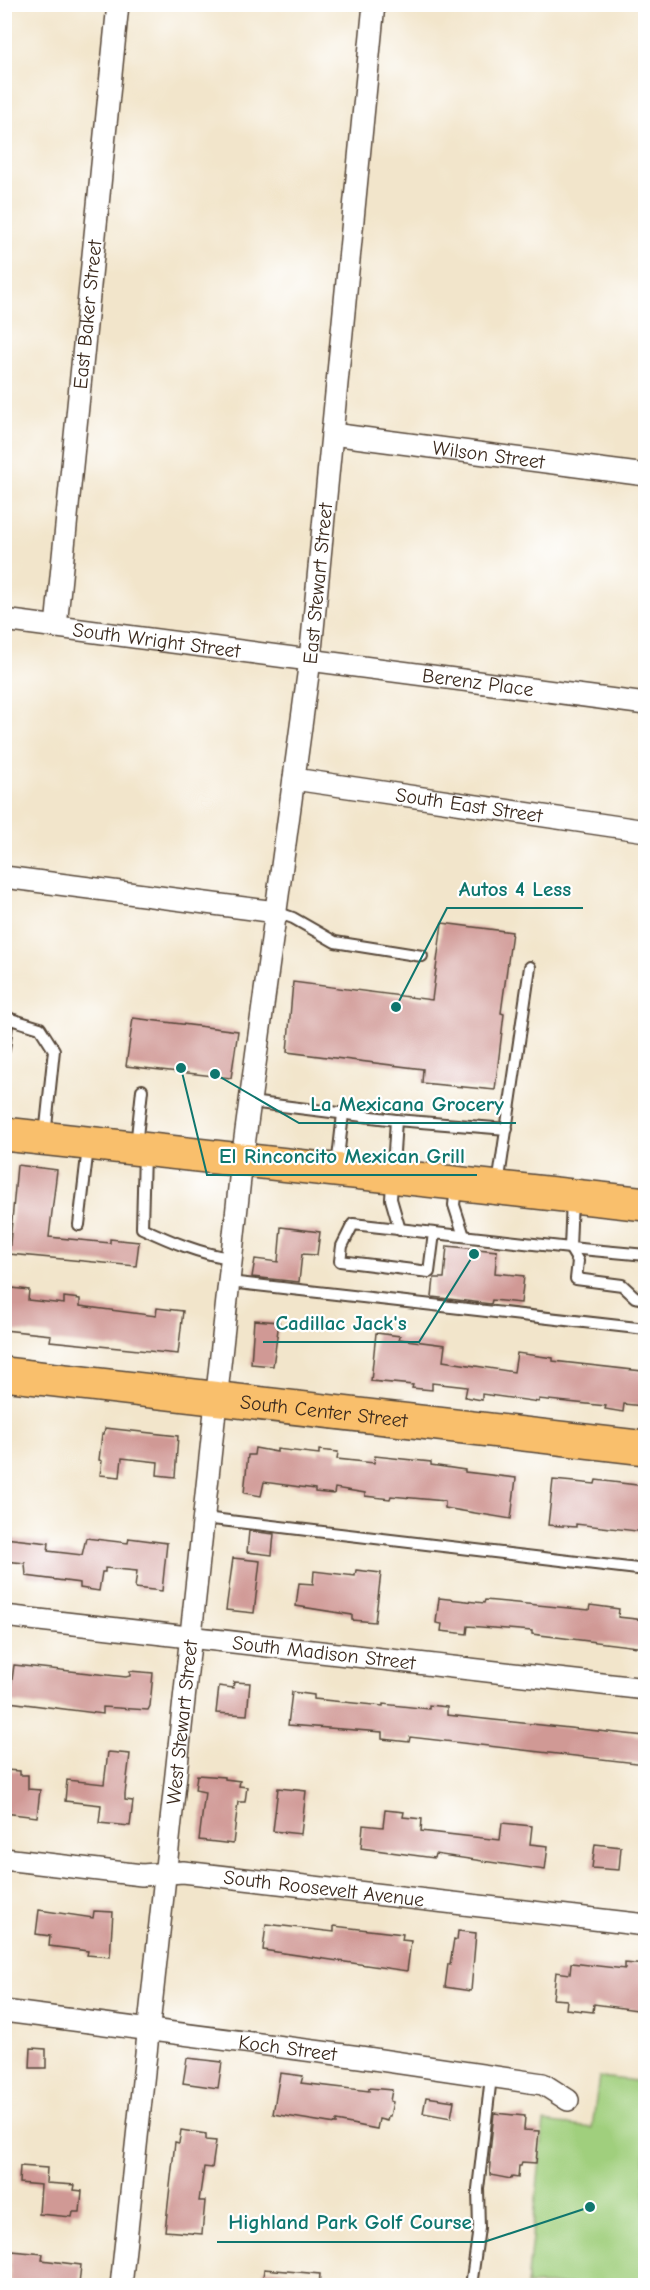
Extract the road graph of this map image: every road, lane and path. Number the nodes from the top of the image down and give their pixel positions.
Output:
1 (118, 4) edge
2 (374, 4) edge
3 (332, 434) junction
4 (645, 476) edge
5 (4, 620) edge
6 (56, 627) junction
7 (310, 660) junction
8 (645, 704) edge
9 (294, 779) junction
10 (645, 831) edge
11 (4, 877) edge
12 (276, 912) junction
13 (422, 956) dead end
14 (530, 967) dead end
15 (6, 1017) edge
16 (4, 1050) edge
17 (142, 1090) dead end
18 (250, 1102) junction
19 (344, 1114) junction
20 (396, 1120) junction
21 (507, 1129) junction
22 (4, 1134) edge
23 (45, 1139) junction
24 (89, 1143) junction
25 (140, 1149) junction
26 (242, 1160) junction
27 (337, 1170) junction
28 (391, 1176) junction
29 (456, 1184) junction
30 (498, 1188) junction
31 (572, 1196) junction
32 (645, 1204) edge
33 (79, 1225) dead end
34 (400, 1230) junction
35 (434, 1233) junction
36 (464, 1236) junction
37 (570, 1248) junction
38 (645, 1255) edge
39 (231, 1258) junction
40 (229, 1282) junction
41 (645, 1299) edge
42 (645, 1329) edge
43 (4, 1374) edge
44 (216, 1399) junction
45 (645, 1449) edge
46 (204, 1518) junction
47 (645, 1570) edge
48 (4, 1616) edge
49 (191, 1635) junction
50 (645, 1689) edge
51 (4, 1859) edge
52 (166, 1872) junction
53 (645, 1924) edge
54 (4, 2012) edge
55 (148, 2031) junction
56 (490, 2077) junction
57 (568, 2100) dead end
58 (121, 2286) edge
59 (471, 2286) edge

1 - 6 street, East Baker Street
2 - 3 street, East Stewart Street
3 - 4 street, Wilson Street
3 - 7 street, East Stewart Street
5 - 6 street, South Wright Street
6 - 7 street, South Wright Street
7 - 8 street, Berenz Place
7 - 9 street, East Stewart Street
9 - 10 street, South East Street
9 - 12 street, East Stewart Street
11 - 12 street
12 - 13 lane
12 - 18 street, East Stewart Street
14 - 21 lane
15 - 16 lane
15 - 23 lane
17 - 25 lane
18 - 19 lane
18 - 26 street, East Stewart Street
19 - 20 lane
19 - 27 lane
20 - 21 lane
20 - 28 lane
21 - 30 lane
22 - 23 main road
23 - 24 main road
24 - 25 main road
24 - 33 lane
25 - 26 main road
25 - 39 lane
26 - 27 main road
26 - 39 street, West Stewart Street
27 - 28 main road
28 - 29 main road
28 - 34 lane
29 - 30 main road
29 - 36 lane
30 - 31 main road
31 - 32 main road
31 - 37 lane
34 - 35 lane
34 - 35 lane
35 - 36 lane
36 - 37 lane
37 - 38 lane
37 - 41 lane
39 - 40 street, West Stewart Street
40 - 42 lane
40 - 44 street, West Stewart Street
43 - 44 main road, South Center Street
44 - 45 main road, South Center Street
44 - 46 street, West Stewart Street
46 - 47 lane
46 - 49 street, West Stewart Street
48 - 49 street, South Madison Street
49 - 50 street, South Madison Street
49 - 52 street, West Stewart Street
51 - 52 street, South Roosevelt Avenue
52 - 53 street, South Roosevelt Avenue
52 - 55 street, West Stewart Street
54 - 55 street, Koch Street
55 - 56 street, Koch Street
55 - 58 street, West Stewart Street
56 - 57 street, Koch Street
56 - 59 lane

